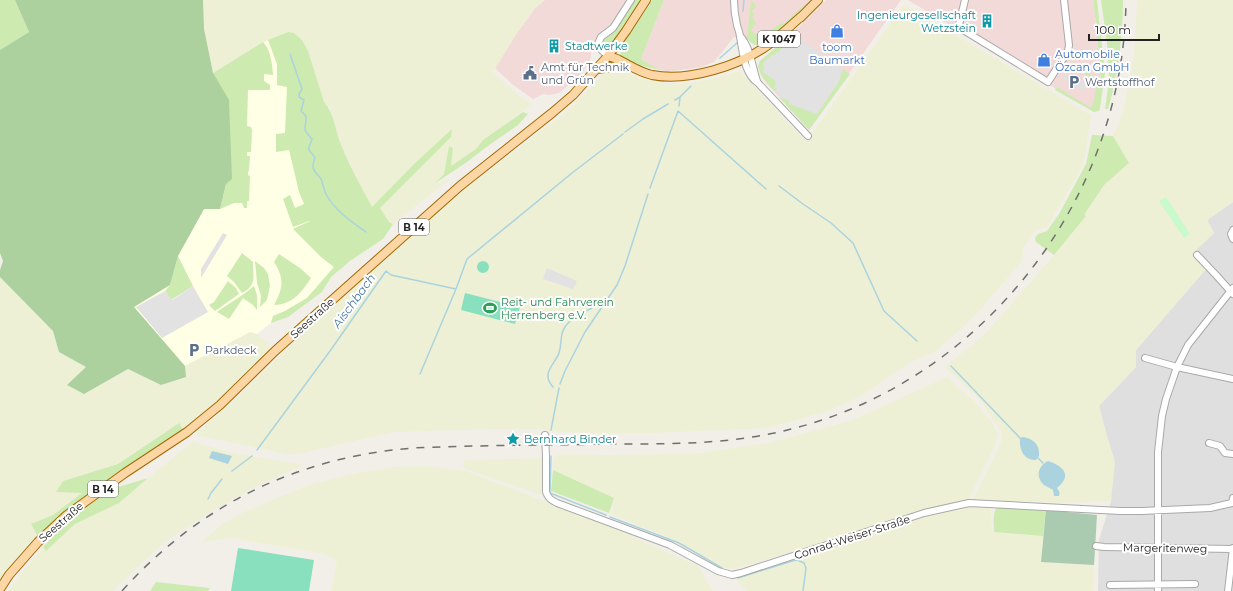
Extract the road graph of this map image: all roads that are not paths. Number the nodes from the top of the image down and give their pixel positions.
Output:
1 (631, 0) edge
2 (646, 0) edge
3 (734, 0) edge
4 (818, 0) edge
5 (966, 0) edge
6 (1064, 0) edge
7 (616, 45) junction
8 (608, 56) junction
9 (748, 58) junction
10 (619, 63) junction
11 (597, 69) junction
12 (808, 136) dead end
13 (1233, 230) edge
14 (1233, 239) edge
15 (1197, 255) dead end
16 (1232, 291) edge
17 (1145, 358) dead end
18 (1177, 367) junction
19 (1233, 379) edge
20 (545, 435) dead end
21 (1209, 443) dead end
22 (1233, 454) edge
23 (1233, 502) edge
24 (1157, 511) junction
25 (1096, 546) dead end
26 (1158, 548) junction
27 (1233, 549) edge
28 (1195, 584) dead end
29 (1110, 585) dead end
30 (1230, 587) edge
31 (0, 588) edge
32 (1158, 588) edge

1 - 8 street
2 - 7 main road, Seestraße / B 14
3 - 9 street
4 - 9 main road, K 1047
5 - 6 street
7 - 8 main road, Seestraße / B 14
7 - 10 main road
8 - 10 main road, K 1047
8 - 11 main road, Seestraße / B 14
9 - 10 main road, K 1047
9 - 12 street
10 - 11 main road
11 - 31 main road, Seestraße / B 14
13 - 14 street
15 - 16 street
16 - 18 street
17 - 18 street
18 - 19 street
18 - 24 street
20 - 24 street, Conrad-Weiser-Straße
21 - 22 street
23 - 24 street, Conrad-Weiser-Straße
24 - 26 street
25 - 26 street, Margeritenweg
26 - 27 street, Margeritenweg
26 - 32 street
27 - 30 street
28 - 32 street
29 - 32 street

